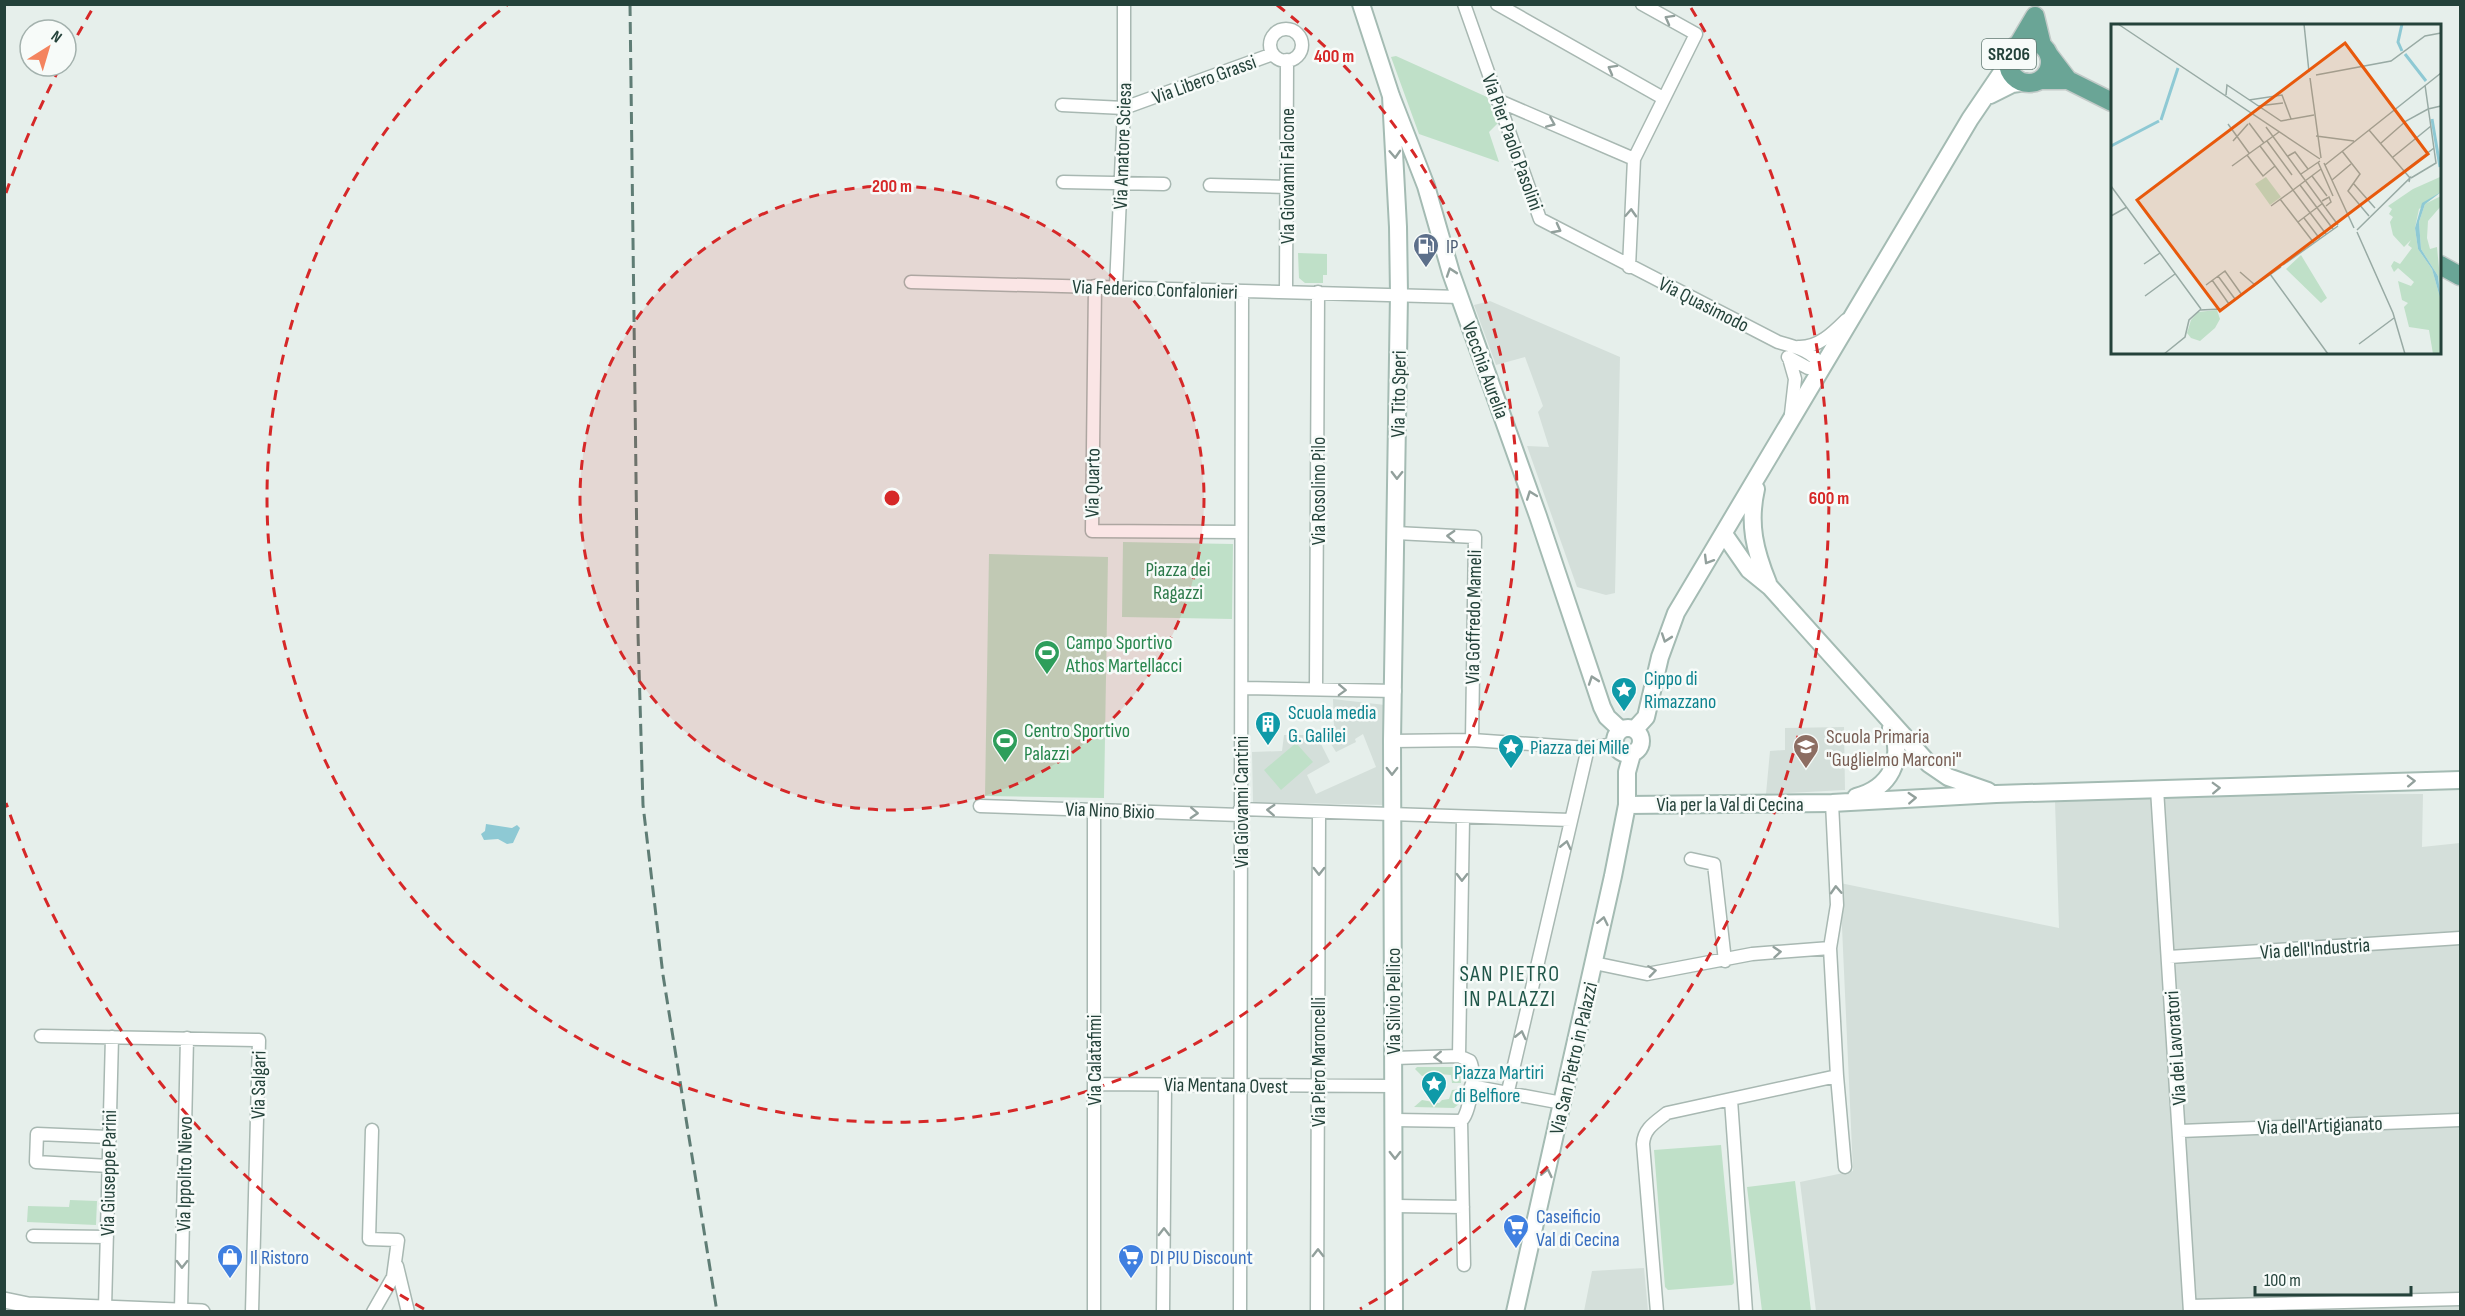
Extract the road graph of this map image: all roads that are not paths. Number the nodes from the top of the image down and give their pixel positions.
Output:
1 (1124, 4) edge
2 (1361, 4) edge
3 (1464, 4) edge
4 (1497, 4) edge
5 (1642, 4) edge
6 (2037, 10) edge
7 (2019, 43) junction
8 (2045, 50) junction
9 (1273, 54) junction
10 (1287, 60) junction
11 (2008, 63) junction
12 (2068, 80) junction
13 (2032, 81) junction
14 (1391, 96) junction
15 (1663, 98) junction
16 (1497, 100) junction
17 (1982, 101) junction
18 (2111, 102) edge
19 (1062, 105) dead end
20 (1124, 108) junction
21 (1634, 159) junction
22 (1063, 182) dead end
23 (1122, 184) junction
24 (1164, 184) dead end
25 (1210, 185) dead end
26 (1426, 186) junction
27 (1287, 187) junction
28 (1396, 193) junction
29 (2441, 266) edge
30 (1629, 267) junction
31 (2460, 276) edge
32 (911, 282) dead end
33 (1095, 286) junction
34 (1116, 287) junction
35 (1286, 291) junction
36 (1242, 292) junction
37 (1318, 292) junction
38 (1399, 294) junction
39 (1460, 297) junction
40 (1856, 310) junction
41 (1791, 352) junction
42 (1822, 368) junction
43 (1790, 423) junction
44 (1760, 474) junction
45 (1241, 532) junction
46 (1725, 532) junction
47 (1396, 533) junction
48 (1757, 555) junction
49 (1770, 587) junction
50 (1242, 688) junction
51 (1316, 689) junction
52 (1395, 692) junction
53 (1887, 719) junction
54 (1624, 734) junction
55 (1472, 740) junction
56 (1392, 741) junction
57 (1588, 748) junction
58 (1632, 754) junction
59 (2460, 780) edge
60 (2157, 789) junction
61 (1996, 794) junction
62 (1832, 803) junction
63 (1627, 805) junction
64 (980, 806) dead end
65 (1094, 808) junction
66 (1240, 812) junction
67 (1319, 813) junction
68 (1392, 816) junction
69 (1463, 818) junction
70 (1571, 820) junction
71 (1691, 859) dead end
72 (2460, 938) edge
73 (1830, 948) junction
74 (2169, 957) junction
75 (1725, 961) junction
76 (1594, 963) junction
77 (41, 1036) dead end
78 (112, 1037) junction
79 (187, 1038) junction
80 (1459, 1056) junction
81 (1394, 1058) junction
82 (1837, 1076) junction
83 (1094, 1084) junction
84 (1165, 1085) junction
85 (1241, 1085) junction
86 (1318, 1086) junction
87 (1394, 1086) junction
88 (1471, 1086) junction
89 (1508, 1091) junction
90 (1731, 1100) junction
91 (1562, 1103) junction
92 (1395, 1120) junction
93 (2460, 1120) edge
94 (1461, 1121) junction
95 (372, 1130) dead end
96 (2180, 1131) junction
97 (109, 1137) junction
98 (109, 1166) junction
99 (1845, 1167) dead end
100 (1395, 1206) junction
101 (1463, 1207) junction
102 (33, 1236) dead end
103 (107, 1237) junction
104 (396, 1265) junction
105 (1464, 1265) dead end
106 (2460, 1299) edge
107 (4, 1300) edge
108 (105, 1308) junction
109 (2190, 1309) edge
110 (181, 1310) edge
111 (202, 1311) edge
112 (252, 1311) edge
113 (373, 1311) edge
114 (408, 1311) edge
115 (1094, 1311) edge
116 (1163, 1311) edge
117 (1240, 1311) edge
118 (1317, 1311) edge
119 (1394, 1311) edge
120 (1515, 1311) edge
121 (1657, 1311) edge
122 (1746, 1311) edge

1 - 20 street, Via Amatore Sciesa
2 - 14 main road, Vecchia Aurelia
3 - 16 street, Via Pier Paolo Pasolini
15 -> 4 street
15 -> 5 street
6 - 7 main road, SR206
6 - 8 main road, SR206
7 - 8 main road, SR206
7 - 11 main road, SR206
8 - 12 main road
8 - 13 main road, SR206
9 - 10 street
9 - 10 street
9 - 20 street, Via Libero Grassi
10 - 27 street, Via Giovanni Falcone
11 - 13 main road, SR206
11 - 17 main road
12 - 13 main road
12 - 18 main road
13 - 17 main road
14 - 26 main road, Vecchia Aurelia
14 -> 28 main road, Via Tito Speri
15 - 21 street
16 -> 21 street
16 -> 30 street, Via Pier Paolo Pasolini
17 - 40 main road
19 - 20 street, Via Libero Grassi
20 - 23 street, Via Amatore Sciesa
30 -> 21 street
22 - 23 street
23 - 24 street
23 - 34 street, Via Amatore Sciesa
25 - 27 street
26 - 28 main road
39 -> 26 main road, Vecchia Aurelia
27 - 35 street, Via Giovanni Falcone
28 - 38 main road, Via Tito Speri
29 - 31 main road
30 - 41 street, Via Quasimodo
32 - 33 street, Via Federico Confalonieri
33 - 34 street, Via Federico Confalonieri
33 - 45 street, Via Quarto
34 - 36 street, Via Federico Confalonieri
35 - 36 street, Via Federico Confalonieri
35 - 37 street, Via Federico Confalonieri
36 - 45 street, Via Giovanni Cantini
37 - 38 street, Via Federico Confalonieri
37 - 51 street, Via Rosolino Pilo
38 - 39 street, Via Federico Confalonieri
38 -> 47 main road, Via Tito Speri
54 -> 39 main road, Vecchia Aurelia
40 - 41 street
40 - 42 main road
41 - 42 street, Via Quasimodo
41 - 43 street, Via Quasimodo
42 - 43 main road
43 - 44 main road
44 - 46 main road
44 - 48 main road
45 - 50 street, Via Giovanni Cantini
46 - 48 main road
46 - 49 main road
46 -> 54 main road
47 - 52 main road, Via Tito Speri
55 -> 47 street, Via Goffredo Mameli
48 - 49 main road
49 - 53 main road
50 - 51 street
50 - 66 street, Via Giovanni Cantini
51 -> 52 street
52 - 56 main road, Via Silvio Pellico
53 - 61 main road
53 - 62 main road
54 - 57 street
54 - 58 main road, Vecchia Aurelia
54 - 58 main road
55 - 56 street
55 - 57 street
56 -> 68 main road, Via Silvio Pellico
57 - 70 street
58 - 63 main road
60 -> 59 main road
60 - 61 main road
60 - 74 street, Via dei Lavoratori
62 -> 61 main road
62 - 63 main road, Via per la Val di Cecina
73 -> 62 street
76 -> 63 main road, Via San Pietro in Palazzi
64 - 65 street, Via Nino Bixio
65 -> 66 street, Via Nino Bixio
65 - 83 street, Via Calatafimi
67 -> 66 street, Via Nino Bixio
66 - 85 street, Via Giovanni Cantini
67 - 68 street, Via Nino Bixio
67 -> 86 street, Via Piero Maroncelli
68 - 69 street
68 - 81 main road, Via Silvio Pellico
69 - 70 street
69 -> 80 street
89 -> 70 street
71 - 75 street
72 - 74 street, Via dell'Industria
75 -> 73 street
73 - 82 street
74 - 96 street, Via dei Lavoratori
76 -> 75 street
76 - 91 main road, Via San Pietro in Palazzi
77 - 78 street, Via Salgari
78 - 79 street, Via Salgari
78 - 97 street, Via Giuseppe Parini
79 -> 110 street, Via Ippolito Nievo
79 - 112 street, Via Salgari
80 -> 81 street
80 - 88 street
81 - 87 main road, Via Silvio Pellico
82 - 90 street
82 - 99 street
83 - 84 street, Via Mentana Ovest
83 - 115 street, Via Calatafimi
84 - 85 street, Via Mentana Ovest
116 -> 84 street
85 - 86 street, Via Mentana Ovest
85 - 117 street, Via Giovanni Cantini
86 - 87 street, Via Mentana Ovest
118 -> 86 street, Via Piero Maroncelli
87 - 92 main road, Via Silvio Pellico
88 - 89 street
88 - 94 street
89 - 91 street
90 - 121 street
90 - 122 street
120 -> 91 main road, Via San Pietro in Palazzi
92 - 94 street
92 -> 100 main road, Via Silvio Pellico
93 - 96 street, Via dell'Artigianato
94 - 101 street
95 - 104 street
96 - 109 street, Via dei Lavoratori
97 - 98 street, Via Giuseppe Parini
97 - 98 street
98 - 103 street, Via Giuseppe Parini
100 - 101 street
100 - 119 main road, Via Silvio Pellico
101 - 105 street
102 - 103 street
103 - 108 street, Via Giuseppe Parini
104 - 113 street
104 - 114 street
106 - 109 street
107 - 108 street
108 - 110 street
110 - 111 street

